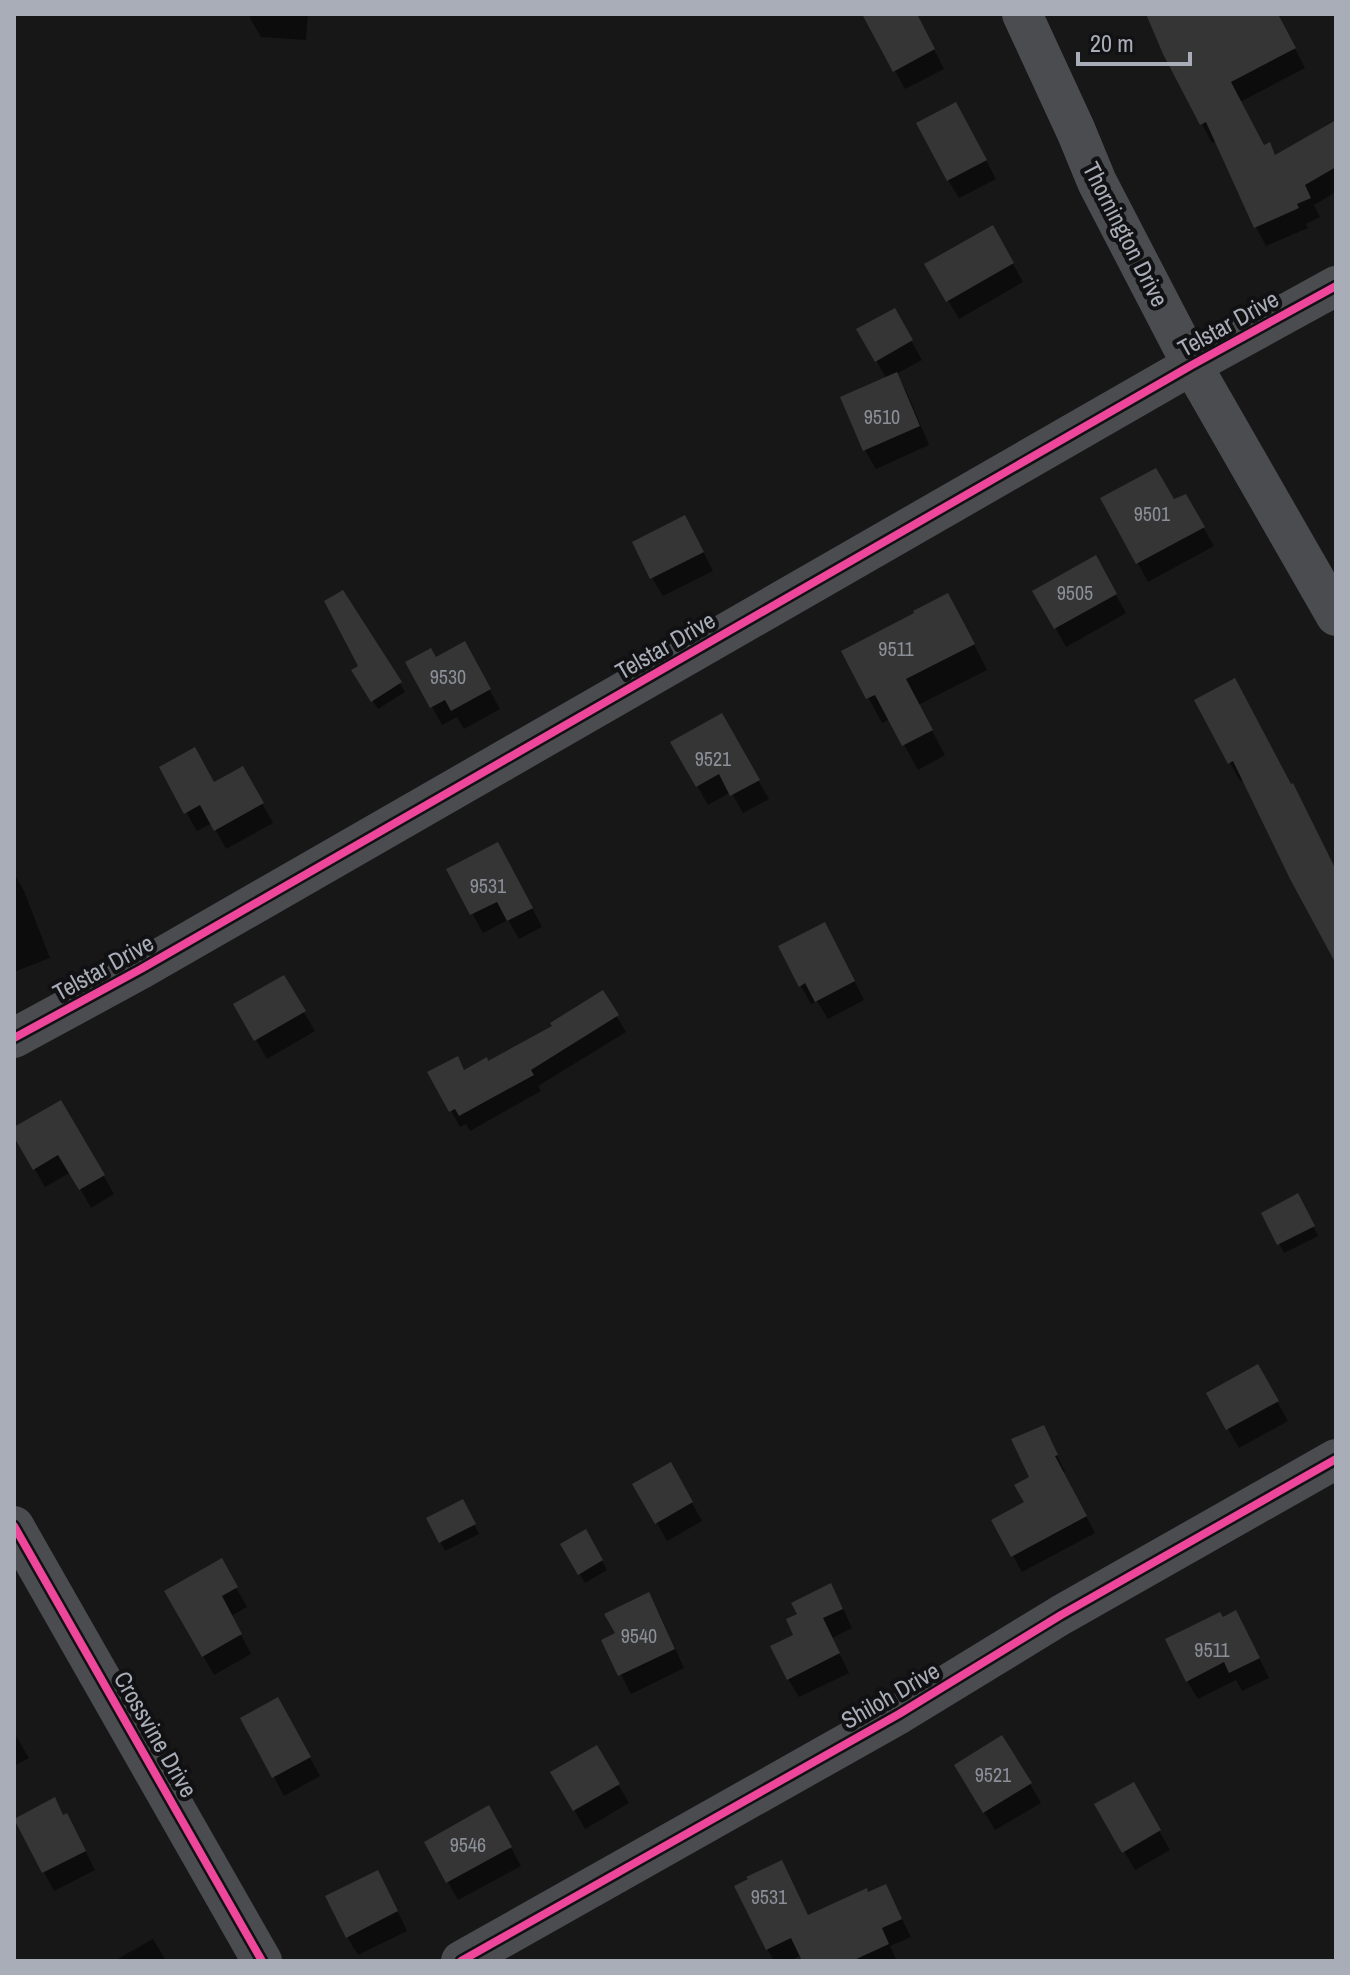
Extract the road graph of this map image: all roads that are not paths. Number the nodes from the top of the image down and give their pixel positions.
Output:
1 (1022, 14) edge
2 (1336, 286) edge
3 (1192, 365) junction
4 (1336, 616) edge
5 (14, 1038) edge
6 (1336, 1459) edge
7 (14, 1526) edge
8 (262, 1961) edge
9 (461, 1961) edge

1 - 3 street, Thornington Drive
2 - 3 street, Telstar Drive
3 - 4 street, Thornington Drive
3 - 5 street, Telstar Drive
6 - 9 street, Shiloh Drive
7 - 8 street, Crossvine Drive

